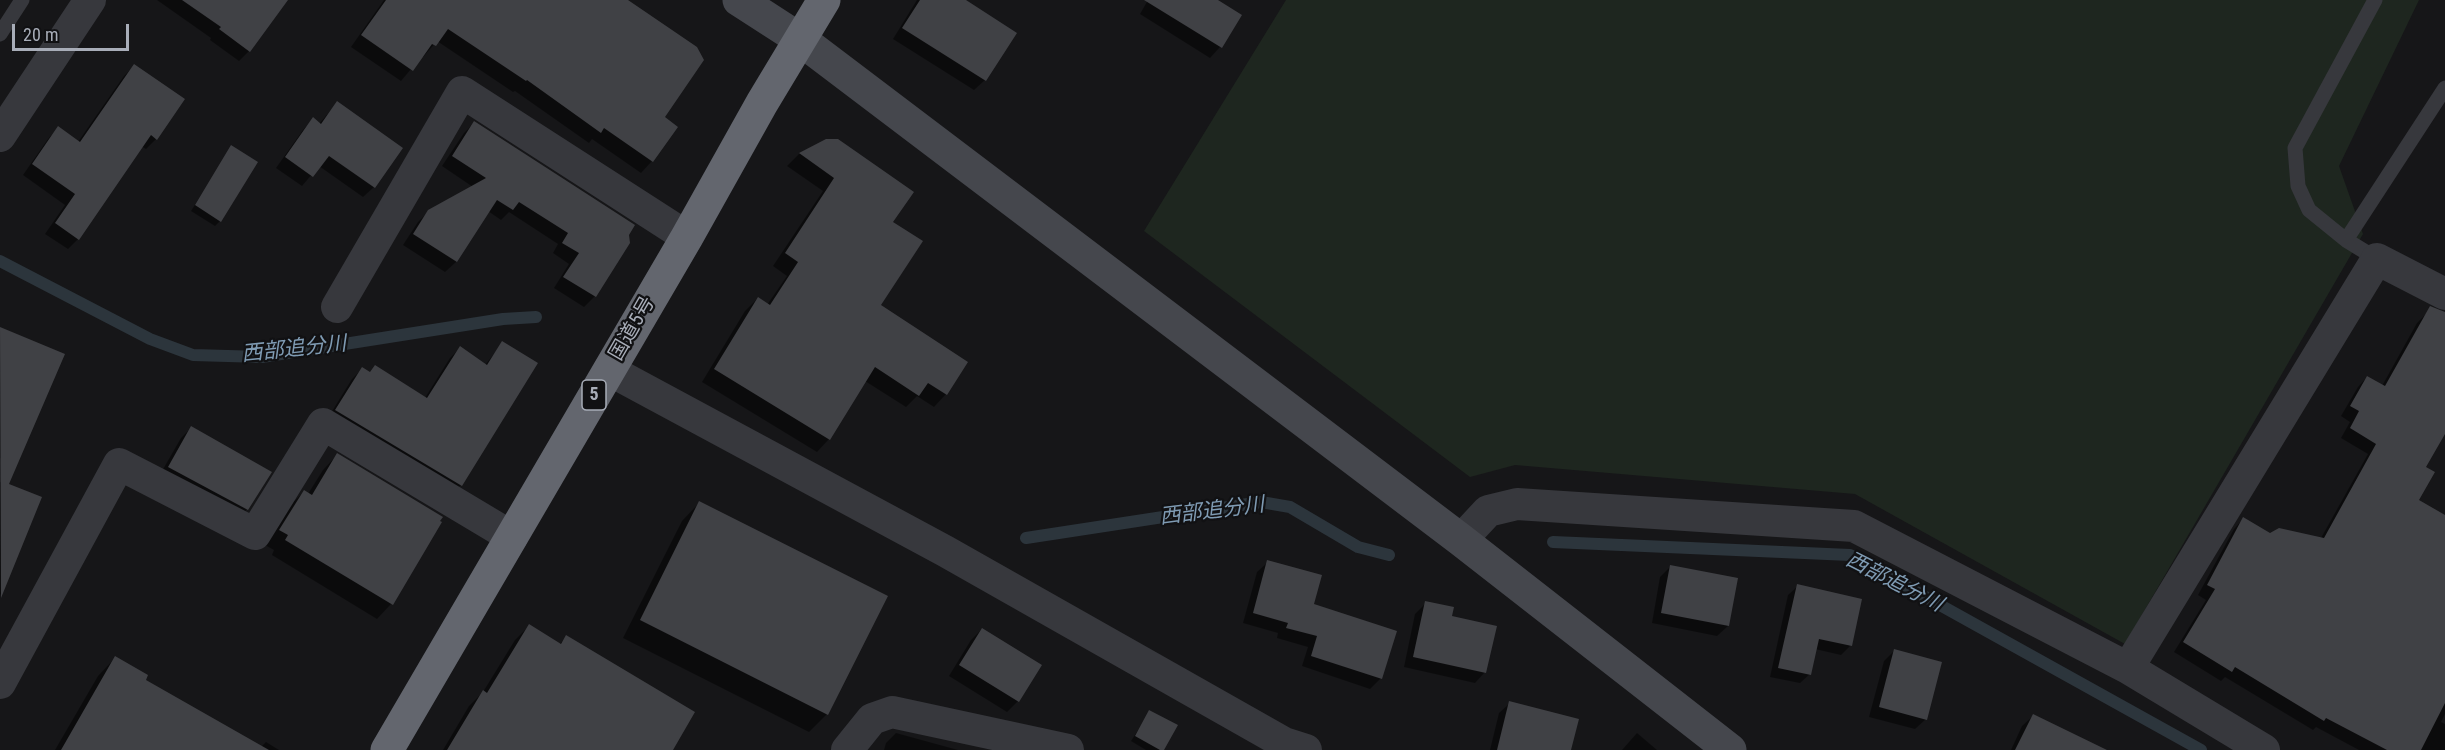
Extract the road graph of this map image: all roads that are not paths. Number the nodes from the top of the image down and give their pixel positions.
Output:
1 (22, 0) edge
2 (90, 0) edge
3 (739, 0) edge
4 (824, 0) edge
5 (2375, 0) edge
6 (0, 34) edge
7 (801, 40) junction
8 (2445, 88) edge
9 (0, 136) edge
10 (687, 237) junction
11 (2346, 240) junction
12 (2377, 259) junction
13 (2445, 294) edge
14 (337, 307) dead end
15 (609, 370) junction
16 (512, 537) junction
17 (1461, 540) junction
18 (2128, 668) junction
19 (0, 683) edge
20 (1288, 748) edge
21 (387, 750) edge
22 (847, 750) edge
23 (1068, 750) edge
24 (1730, 750) edge
25 (2264, 750) edge

1 - 6 lane
2 - 9 street
3 - 7 street
4 - 7 highway, 国道5号 / 5
5 - 11 lane
7 - 10 highway, 国道5号 / 5
7 - 17 street
8 - 11 lane
10 - 14 street
10 - 15 highway, 国道5号 / 5
11 - 12 lane
12 - 13 street
12 - 18 street
15 - 16 highway, 国道5号 / 5
15 - 20 street
16 - 19 street
16 - 21 highway, 国道5号 / 5
17 - 18 street
17 - 24 street
18 - 25 street
22 - 23 street

